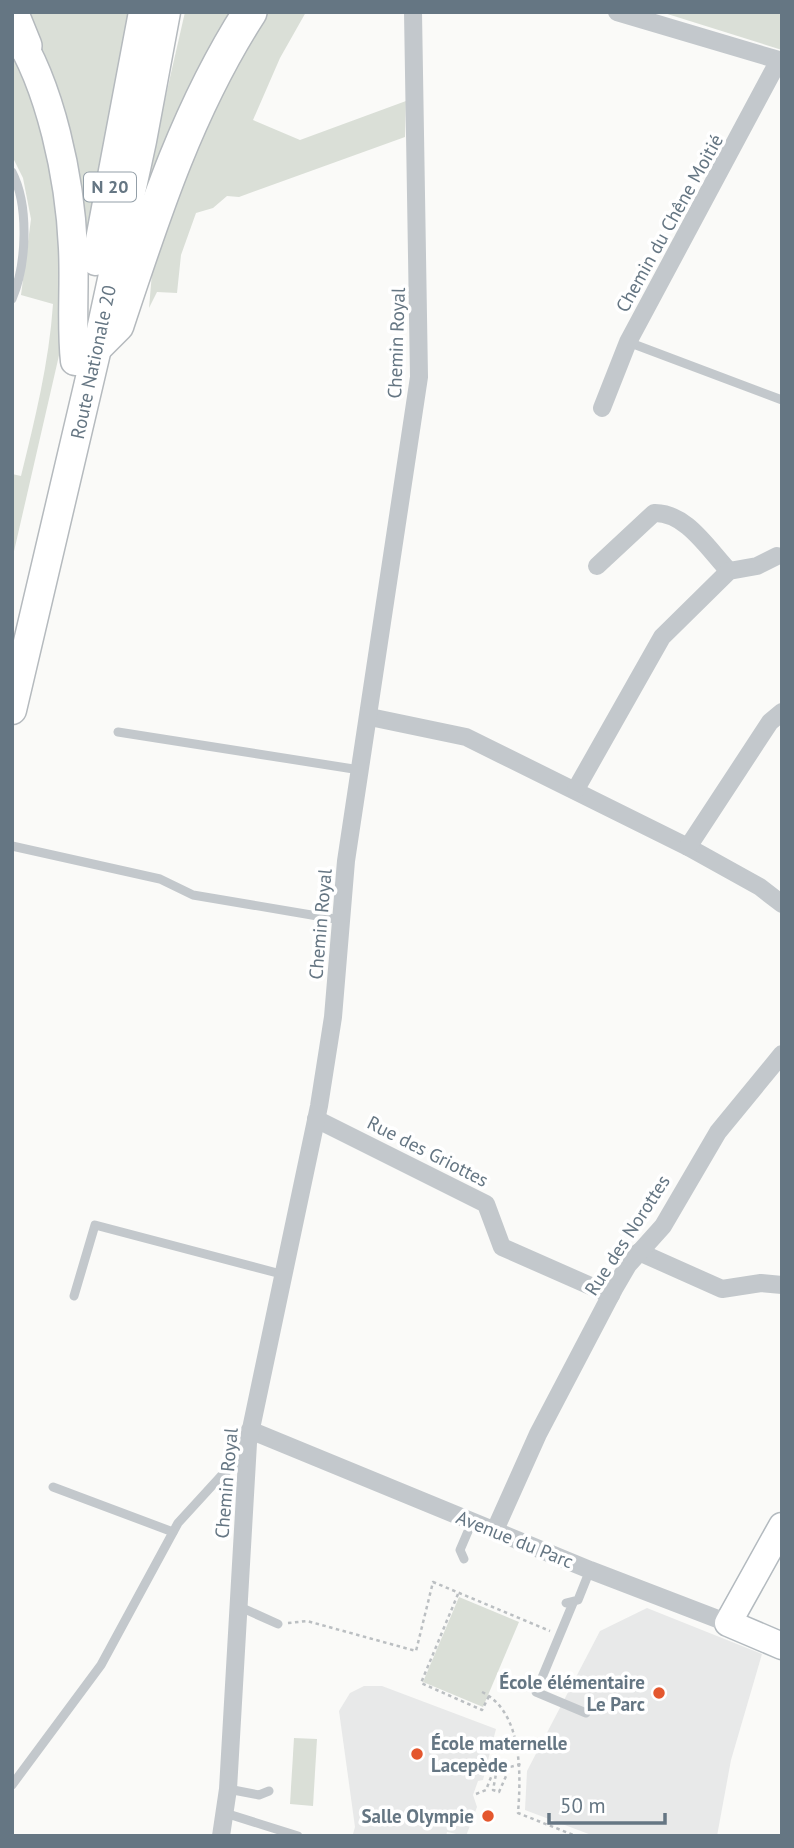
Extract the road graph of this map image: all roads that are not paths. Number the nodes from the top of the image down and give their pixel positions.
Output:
1 (143, 12) edge
2 (166, 12) edge
3 (250, 12) edge
4 (413, 12) edge
5 (617, 12) edge
6 (12, 14) edge
7 (18, 37) edge
8 (780, 61) edge
9 (12, 172) edge
10 (12, 299) edge
11 (628, 342) junction
12 (86, 353) junction
13 (782, 400) edge
14 (602, 408) dead end
15 (776, 556) dead end
16 (597, 566) dead end
17 (729, 571) junction
18 (12, 633) edge
19 (12, 710) edge
20 (782, 712) edge
21 (370, 717) junction
22 (118, 732) dead end
23 (360, 770) junction
24 (576, 789) junction
25 (12, 846) edge
26 (688, 847) junction
27 (782, 905) edge
28 (341, 920) junction
29 (782, 1054) edge
30 (316, 1119) junction
31 (639, 1252) junction
32 (281, 1274) junction
33 (782, 1285) edge
34 (611, 1295) junction
35 (74, 1296) dead end
36 (250, 1430) junction
37 (246, 1456) junction
38 (53, 1487) dead end
39 (472, 1522) junction
40 (782, 1526) edge
41 (495, 1530) junction
42 (173, 1532) junction
43 (464, 1559) dead end
44 (590, 1570) junction
45 (238, 1606) junction
46 (728, 1623) junction
47 (278, 1624) road end
48 (782, 1646) edge
49 (586, 1713) dead end
50 (12, 1785) edge
51 (229, 1789) junction
52 (269, 1791) dead end
53 (225, 1814) junction
54 (221, 1836) edge
55 (298, 1836) edge

1 - 12 main road, Route Nationale 20 / N 20
2 - 12 main road, Route Nationale 20 / N 20
3 - 12 highway
4 - 21 street, Chemin Royal
5 - 8 street
6 - 7 highway
7 - 12 main road
8 - 11 street, Chemin du Chêne Moitié
9 - 10 lane
11 - 13 lane
11 - 14 street, Chemin du Chêne Moitié
12 - 18 main road, Route Nationale 20 / N 20
12 - 19 main road, Route Nationale 20 / N 20
15 - 17 street
16 - 17 street
17 - 24 street
20 - 26 street
21 - 23 street, Chemin Royal
21 - 24 street
22 - 23 lane
23 - 28 street, Chemin Royal
24 - 26 street
25 - 28 lane
26 - 27 street
28 - 30 street, Chemin Royal
29 - 31 street, Rue des Norottes
30 - 32 street, Chemin Royal
30 - 34 street, Rue des Griottes
31 - 33 street
31 - 34 street, Rue des Norottes
32 - 35 lane
32 - 36 street, Chemin Royal
34 - 41 street, Rue des Norottes
36 - 37 street, Chemin Royal
36 - 39 street, Avenue du Parc
37 - 42 lane
37 - 45 street, Chemin Royal
38 - 42 lane
39 - 41 street, Avenue du Parc
39 - 43 lane
40 - 46 street
41 - 44 street, Avenue du Parc
42 - 50 lane
44 - 46 street, Avenue du Parc
44 - 49 lane
45 - 47 lane
45 - 51 street, Chemin Royal
46 - 48 street, Avenue du Parc
51 - 52 lane
51 - 53 street, Chemin Royal
53 - 54 street, Chemin Royal
53 - 55 lane

